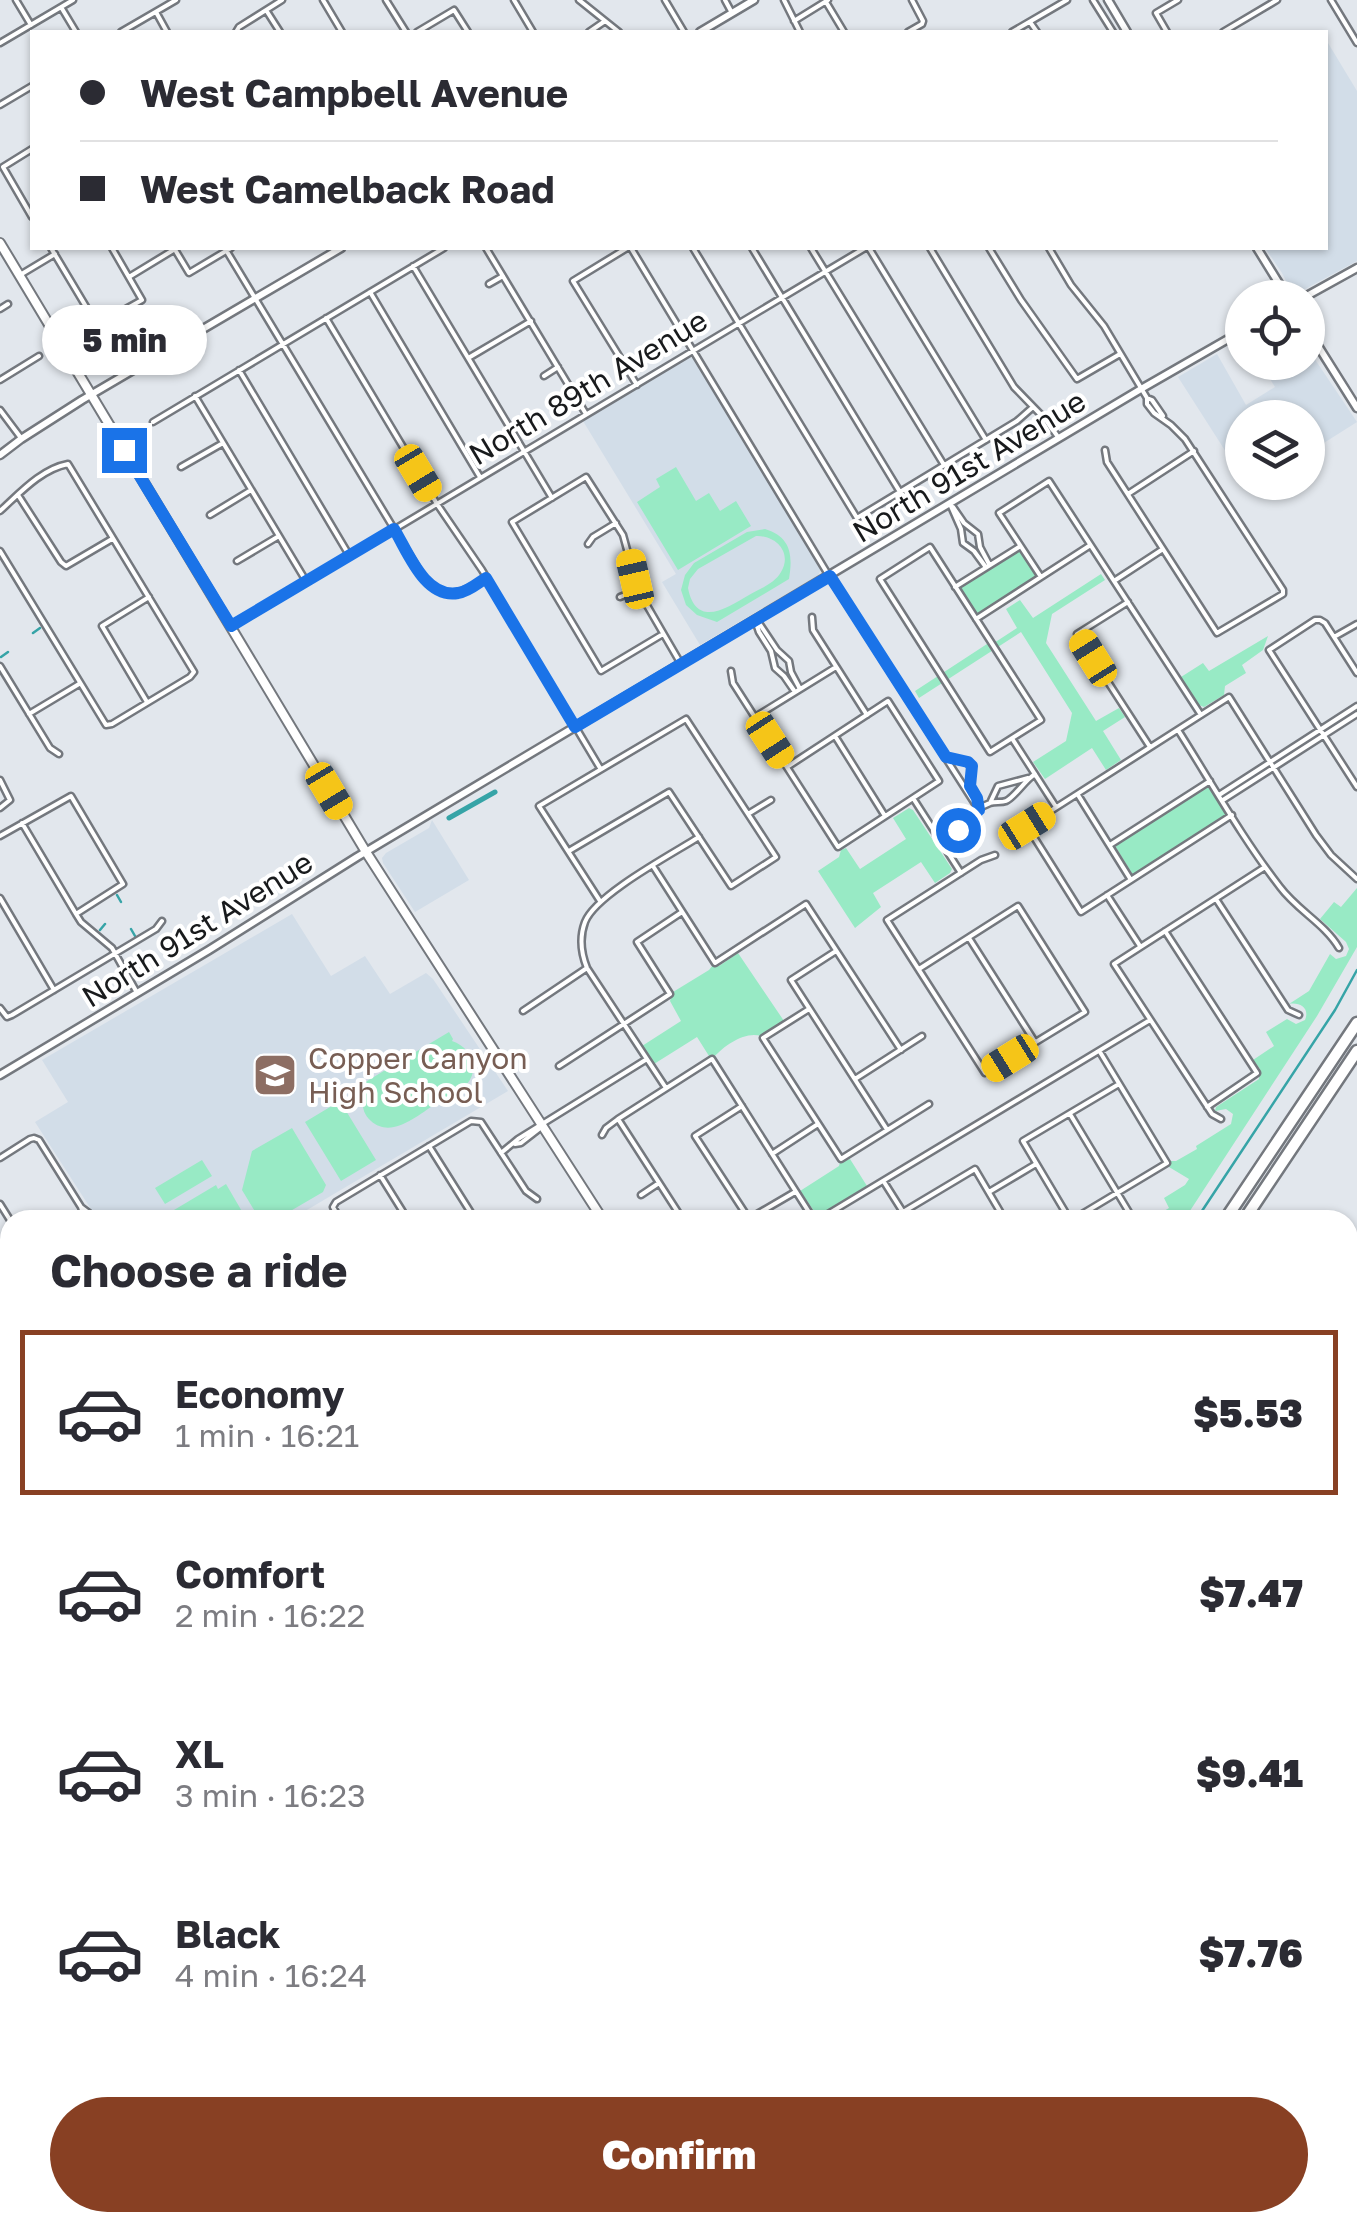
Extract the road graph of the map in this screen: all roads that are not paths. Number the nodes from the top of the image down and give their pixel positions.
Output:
1 (16, 0) edge
2 (74, 0) edge
3 (176, 0) edge
4 (282, 0) edge
5 (323, 0) edge
6 (386, 0) edge
7 (514, 0) edge
8 (579, 0) edge
9 (664, 0) edge
10 (725, 0) edge
11 (754, 0) edge
12 (784, 0) edge
13 (912, 0) edge
14 (1067, 0) edge
15 (1093, 0) edge
16 (1108, 0) edge
17 (1178, 0) edge
18 (1277, 0) edge
19 (1330, 0) edge
20 (827, 1) edge
21 (61, 7) junction
22 (266, 10) junction
23 (156, 12) junction
24 (732, 13) junction
25 (605, 20) junction
26 (794, 21) junction
27 (1030, 22) junction
28 (31, 25) junction
29 (75, 30) edge
30 (125, 30) edge
31 (167, 30) edge
32 (237, 30) edge
33 (279, 30) edge
34 (341, 30) edge
35 (405, 30) edge
36 (420, 30) edge
37 (467, 30) edge
38 (533, 30) edge
39 (592, 30) edge
40 (616, 30) edge
41 (683, 30) edge
42 (703, 30) edge
43 (799, 30) edge
44 (843, 30) edge
45 (912, 30) edge
46 (1016, 30) edge
47 (1036, 30) edge
48 (1112, 30) edge
49 (1127, 30) edge
50 (1166, 30) edge
51 (1226, 30) edge
52 (1357, 43) edge
53 (0, 44) edge
54 (30, 87) edge
55 (0, 105) edge
56 (30, 150) edge
57 (30, 214) edge
58 (0, 243) edge
59 (52, 250) edge
60 (113, 250) edge
61 (172, 250) edge
62 (176, 250) edge
63 (227, 250) edge
64 (230, 250) edge
65 (338, 250) edge
66 (441, 250) edge
67 (487, 250) edge
68 (626, 250) edge
69 (630, 250) edge
70 (694, 250) edge
71 (753, 250) edge
72 (812, 250) edge
73 (863, 250) edge
74 (868, 250) edge
75 (931, 250) edge
76 (990, 250) edge
77 (1050, 250) edge
78 (1258, 250) edge
79 (55, 254) junction
80 (413, 266) junction
81 (1357, 268) edge
82 (826, 271) junction
83 (20, 276) junction
84 (503, 276) junction
85 (129, 277) junction
86 (1277, 280) edge
87 (489, 284) dead end
88 (1325, 286) edge
89 (370, 292) junction
90 (782, 297) junction
91 (255, 298) junction
92 (8, 304) dead end
93 (0, 308) edge
94 (326, 318) junction
95 (531, 321) junction
96 (739, 323) junction
97 (1225, 341) edge
98 (282, 344) junction
99 (693, 350) junction
100 (1120, 354) junction
101 (39, 356) dead end
102 (1325, 357) edge
103 (469, 358) junction
104 (558, 367) junction
105 (239, 370) junction
106 (544, 376) dead end
107 (0, 380) edge
108 (637, 385) junction
109 (1141, 389) junction
110 (91, 395) junction
111 (195, 396) junction
112 (1032, 407) junction
113 (1357, 408) edge
114 (0, 410) edge
115 (586, 414) junction
116 (153, 422) dead end
117 (1058, 438) junction
118 (21, 439) junction
119 (986, 440) junction
120 (223, 443) junction
121 (1104, 450) dead end
122 (1194, 451) junction
123 (525, 452) junction
124 (0, 455) edge
125 (944, 466) junction
126 (181, 467) dead end
127 (481, 478) junction
128 (251, 490) junction
129 (900, 492) junction
130 (1128, 494) junction
131 (18, 495) junction
132 (552, 498) junction
133 (436, 504) junction
134 (950, 504) junction
135 (0, 510) edge
136 (210, 515) dead end
137 (616, 523) junction
138 (394, 529) junction
139 (278, 536) junction
140 (114, 538) junction
141 (980, 543) junction
142 (588, 544) dead end
143 (1090, 545) junction
144 (1020, 546) junction
145 (1162, 548) junction
146 (971, 549) junction
147 (0, 551) edge
148 (350, 556) junction
149 (237, 561) dead end
150 (988, 566) junction
151 (830, 576) junction
152 (486, 578) junction
153 (1041, 578) junction
154 (1114, 580) junction
155 (306, 582) junction
156 (955, 587) junction
157 (638, 590) junction
158 (149, 597) junction
159 (620, 597) dead end
160 (1128, 602) junction
161 (812, 617) dead end
162 (976, 619) junction
163 (755, 620) junction
164 (1357, 624) edge
165 (231, 626) junction
166 (664, 634) junction
167 (1334, 637) junction
168 (681, 664) junction
169 (0, 666) edge
170 (836, 666) junction
171 (731, 671) dead end
172 (791, 672) junction
173 (1357, 673) edge
174 (784, 676) junction
175 (80, 684) junction
176 (797, 691) junction
177 (147, 702) junction
178 (1357, 710) edge
179 (29, 714) junction
180 (866, 715) junction
181 (1201, 715) junction
182 (755, 718) junction
183 (575, 727) junction
184 (1178, 730) junction
185 (1322, 733) junction
186 (835, 736) junction
187 (1012, 738) junction
188 (1150, 747) junction
189 (58, 754) dead end
190 (946, 757) junction
191 (1272, 765) junction
192 (787, 767) junction
193 (600, 768) junction
194 (1035, 774) junction
195 (971, 777) junction
196 (1028, 778) junction
197 (960, 779) junction
198 (0, 780) edge
199 (1210, 781) junction
200 (1357, 787) edge
201 (1078, 794) junction
202 (912, 798) junction
203 (1221, 798) junction
204 (771, 800) dead end
205 (990, 803) junction
206 (0, 808) edge
207 (978, 808) junction
208 (1056, 808) junction
209 (748, 814) junction
210 (1232, 815) junction
211 (886, 816) junction
212 (22, 823) junction
213 (936, 835) junction
214 (0, 836) edge
215 (699, 837) junction
216 (1110, 845) junction
217 (366, 852) junction
218 (569, 852) junction
219 (995, 855) dead end
220 (653, 866) junction
221 (1265, 867) junction
222 (960, 873) junction
223 (1357, 879) edge
224 (1132, 880) junction
225 (1108, 895) junction
226 (0, 898) edge
227 (1216, 899) junction
228 (600, 901) junction
229 (682, 912) junction
230 (76, 914) junction
231 (162, 921) dead end
232 (1165, 932) junction
233 (969, 938) junction
234 (1140, 947) junction
235 (1339, 948) dead end
236 (836, 950) junction
237 (116, 954) junction
238 (587, 968) junction
239 (919, 970) junction
240 (54, 990) junction
241 (138, 993) junction
242 (0, 1008) edge
243 (809, 1009) junction
244 (523, 1011) dead end
245 (1357, 1013) edge
246 (1299, 1015) dead end
247 (1150, 1020) junction
248 (1357, 1023) edge
249 (625, 1024) junction
250 (922, 1036) dead end
251 (1035, 1042) junction
252 (900, 1050) junction
253 (1357, 1051) edge
254 (1100, 1052) junction
255 (647, 1059) junction
256 (1357, 1061) edge
257 (559, 1066) dead end
258 (0, 1075) edge
259 (854, 1079) junction
260 (1120, 1084) junction
261 (666, 1088) junction
262 (928, 1104) dead end
263 (742, 1106) junction
264 (1207, 1107) junction
265 (1070, 1114) junction
266 (618, 1119) junction
267 (1221, 1119) dead end
268 (819, 1124) junction
269 (543, 1126) junction
270 (887, 1130) junction
271 (1282, 1134) junction
272 (602, 1135) dead end
273 (428, 1146) junction
274 (1295, 1146) junction
275 (501, 1153) junction
276 (772, 1154) junction
277 (0, 1158) edge
278 (1036, 1164) junction
279 (380, 1176) junction
280 (884, 1181) junction
281 (660, 1183) junction
282 (796, 1192) junction
283 (989, 1192) junction
284 (1118, 1192) junction
285 (641, 1194) dead end
286 (537, 1199) dead end
287 (85, 1210) edge
288 (335, 1210) edge
289 (402, 1210) edge
290 (469, 1210) edge
291 (597, 1210) edge
292 (677, 1210) edge
293 (742, 1210) edge
294 (765, 1210) edge
295 (809, 1210) edge
296 (833, 1210) edge
297 (902, 1210) edge
298 (906, 1210) edge
299 (999, 1210) edge
300 (1065, 1210) edge
301 (1088, 1210) edge
302 (1128, 1210) edge
303 (1231, 1210) edge
304 (1251, 1210) edge

1 - 28 street
2 - 21 street
3 - 23 street
4 - 22 street
5 - 34 street
6 - 35 street
7 - 38 street
8 - 25 street
9 - 41 street
10 - 24 street
11 - 24 main road
12 - 26 street
13 - 45 street
14 - 27 street
15 - 48 street
16 - 49 main road
17 - 50 street
18 - 51 street
19 - 52 street
20 - 26 street
20 - 44 street
21 - 28 street
21 - 29 street
22 - 32 street
22 - 33 street
23 - 30 street
23 - 31 street
24 - 42 main road
25 - 39 street
25 - 40 street
26 - 43 street
27 - 46 street
27 - 47 street
28 - 53 street
36 - 37 street
54 - 55 street
56 - 57 street
58 - 83 main road
59 - 79 street
60 - 85 street
61 - 85 street
62 - 63 street
64 - 91 street
65 - 91 main road
66 - 80 street
67 - 84 street
68 - 108 street
69 - 99 street
70 - 96 street
71 - 90 street
72 - 82 street
73 - 82 street, North 89th Avenue
74 - 119 street
75 - 112 street
76 - 100 street
77 - 100 street
78 - 86 main road
79 - 83 street
79 - 85 street
80 - 89 street
80 - 103 street
81 - 88 main road
82 - 90 street, North 89th Avenue
82 - 125 street
83 - 110 main road
84 - 87 street
84 - 95 street
89 - 94 street
89 - 127 street
90 - 96 street, North 89th Avenue
90 - 129 street
91 - 98 street
91 - 110 main road
92 - 93 street
94 - 98 street
94 - 133 street
95 - 103 street
95 - 104 street
96 - 99 street, North 89th Avenue
96 - 129 street
97 - 109 main road, North 91st Avenue
98 - 105 street
98 - 138 street
99 - 108 street, North 89th Avenue
99 - 151 street
100 - 109 street
101 - 107 street
102 - 113 main road
103 - 123 street
104 - 106 street
104 - 115 street
105 - 111 street
105 - 148 street
108 - 115 street, North 89th Avenue
109 - 117 main road, North 91st Avenue
109 - 122 street
110 - 118 main road
110 - 165 main road
111 - 116 street
111 - 120 street
112 - 117 street
112 - 119 street
114 - 118 street
115 - 123 street, North 89th Avenue
117 - 134 main road, North 91st Avenue
118 - 124 main road
119 - 125 street
120 - 126 street
120 - 128 street
121 - 130 street
122 - 130 street
122 - 145 street
123 - 127 street, North 89th Avenue
123 - 132 street
125 - 129 street
127 - 133 street, North 89th Avenue
128 - 136 street
128 - 139 street
130 - 145 street
131 - 135 street
131 - 140 street
131 - 140 street
132 - 137 street
132 - 166 street
133 - 138 street, North 89th Avenue
133 - 152 street
134 - 141 street
134 - 146 street
134 - 151 main road, North 91st Avenue
137 - 142 street
137 - 157 street
138 - 148 street, North 89th Avenue
138 - 152 street
139 - 149 street
139 - 155 street
140 - 158 street
141 - 146 street
141 - 150 street
143 - 144 street
143 - 153 street
143 - 154 street
144 - 150 street
144 - 153 street
145 - 154 street
146 - 150 street
147 - 175 street
148 - 155 street, North 89th Avenue
150 - 156 street
151 - 163 main road, North 91st Avenue
151 - 190 street
152 - 183 street
153 - 162 street
154 - 160 street
155 - 165 street, North 89th Avenue
156 - 162 street
156 - 187 street
157 - 159 street
157 - 166 street
158 - 177 street
158 - 177 street
160 - 181 street
160 - 188 street
161 - 170 street
162 - 187 street
163 - 168 main road, North 91st Avenue
163 - 172 street
163 - 174 street
164 - 167 street
165 - 217 main road
166 - 168 street
167 - 173 street
167 - 185 street
168 - 183 main road, North 91st Avenue
169 - 179 street
170 - 176 street
170 - 180 street
171 - 182 street
172 - 174 street
172 - 176 street
174 - 176 street
175 - 177 street
175 - 179 street
176 - 182 street
178 - 185 street
179 - 189 street
180 - 186 street
180 - 202 street
181 - 184 street
181 - 191 street
182 - 192 street
183 - 193 street
183 - 217 main road, North 91st Avenue
184 - 188 street
184 - 199 street
185 - 191 street
185 - 200 street
186 - 192 street
186 - 211 street
187 - 194 street
188 - 201 street
190 - 195 street
190 - 197 street
191 - 203 street
191 - 223 street
192 - 211 street
193 - 209 street
193 - 218 street
194 - 196 street
194 - 208 street
195 - 197 street
195 - 207 street
196 - 205 street
196 - 205 street
197 - 207 street
198 - 206 street
199 - 203 street
199 - 216 street
201 - 208 street
201 - 216 street
202 - 211 street
202 - 213 street
203 - 210 street
204 - 209 street
205 - 207 street
207 - 213 street
207 - 213 street
208 - 225 street
209 - 215 street
210 - 221 street
210 - 224 street
212 - 214 street
212 - 230 street
212 - 230 street
213 - 222 street
215 - 218 street
215 - 220 street
216 - 224 street
217 - 241 main road, North 91st Avenue
217 - 269 main road
218 - 228 street
219 - 222 street
220 - 228 street
220 - 229 street
221 - 227 street
221 - 235 street
222 - 239 street
224 - 225 street
225 - 234 street
226 - 240 street
227 - 232 street
227 - 246 street
228 - 238 street
229 - 236 street
229 - 249 street
230 - 237 street
231 - 237 street
232 - 234 street
232 - 264 street
233 - 239 street
233 - 251 street
233 - 251 street
234 - 247 street
236 - 243 street
236 - 252 street
237 - 240 street
237 - 241 street
238 - 244 street
238 - 249 street
239 - 251 street
240 - 242 street
241 - 258 main road, North 91st Avenue
243 - 259 street
243 - 268 street
245 - 271 highway
247 - 254 street
247 - 264 street
248 - 271 highway
249 - 255 street
249 - 257 street
250 - 252 street
252 - 259 street
253 - 274 highway
254 - 260 street
254 - 280 street
255 - 261 street
255 - 269 street
256 - 274 highway
259 - 270 street
260 - 265 street
260 - 284 street
261 - 263 street
261 - 266 street
262 - 270 street
263 - 276 street
263 - 293 street
264 - 267 street
265 - 278 street
265 - 284 street
266 - 272 street
266 - 281 street
268 - 270 street
268 - 276 street
269 - 275 street
269 - 291 main road
271 - 303 highway
273 - 275 street
273 - 279 street
273 - 290 street
274 - 304 highway
275 - 286 street
276 - 282 street
277 - 287 street
278 - 283 street
278 - 300 street
279 - 288 street
279 - 289 street
280 - 296 street
280 - 297 street
281 - 285 street
281 - 292 street
282 - 294 street
282 - 295 street
283 - 298 street
283 - 299 street
284 - 301 street
284 - 302 street

